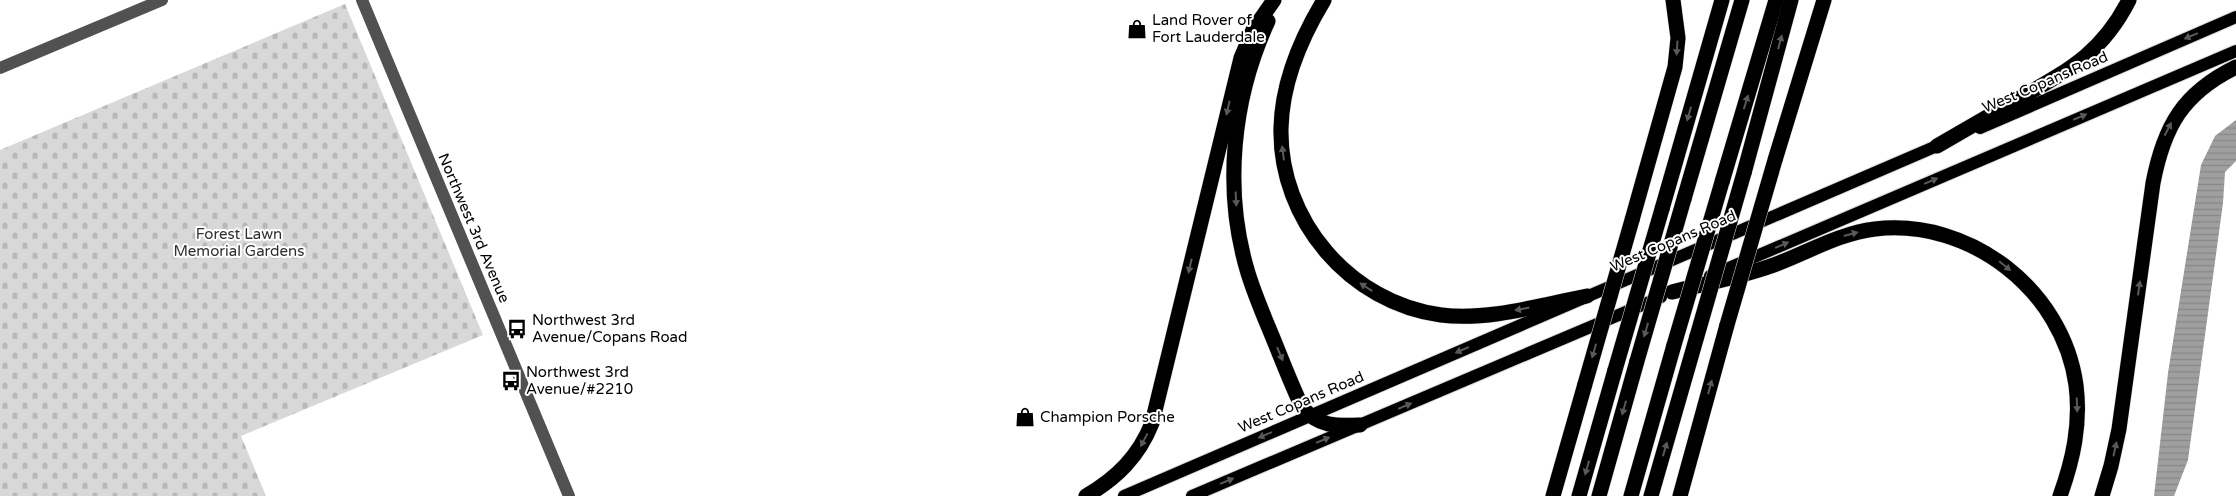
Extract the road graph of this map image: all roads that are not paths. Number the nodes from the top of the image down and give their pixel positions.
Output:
1 (162, 0) edge
2 (362, 0) edge
3 (1274, 0) edge
4 (1279, 0) edge
5 (1324, 0) edge
6 (1673, 0) edge
7 (1722, 0) edge
8 (1742, 0) edge
9 (1776, 0) edge
10 (1791, 0) edge
11 (1824, 0) edge
12 (2129, 0) edge
13 (2236, 17) edge
14 (2236, 50) edge
15 (2236, 67) edge
16 (0, 68) edge
17 (1937, 146) junction
18 (1672, 292) junction
19 (1587, 296) junction
20 (1310, 416) junction
21 (1360, 425) junction
22 (1698, 434) junction
23 (569, 496) edge
24 (1086, 496) edge
25 (1124, 496) edge
26 (1192, 496) edge
27 (1553, 496) edge
28 (1579, 496) edge
29 (1599, 496) edge
30 (1631, 496) edge
31 (1651, 496) edge
32 (1680, 496) edge
33 (1688, 496) edge
34 (2060, 496) edge
35 (2102, 496) edge

1 - 16 street
2 - 23 street, Northwest 3rd Avenue
3 -> 24 highway
4 -> 20 highway
19 -> 5 highway
6 -> 27 highway, bridge
7 -> 28 highway, bridge
8 -> 29 highway, bridge
30 -> 9 highway, bridge
31 -> 10 highway, bridge
22 -> 11 highway, bridge
12 - 17 highway
13 -> 17 main road, West Copans Road
18 -> 14 main road
35 -> 15 highway
17 - 19 main road, West Copans Road
21 -> 18 main road
18 -> 34 highway
19 -> 20 main road, West Copans Road
20 - 21 highway
20 -> 25 main road, West Copans Road
26 -> 21 main road
22 - 32 highway
22 - 33 highway

